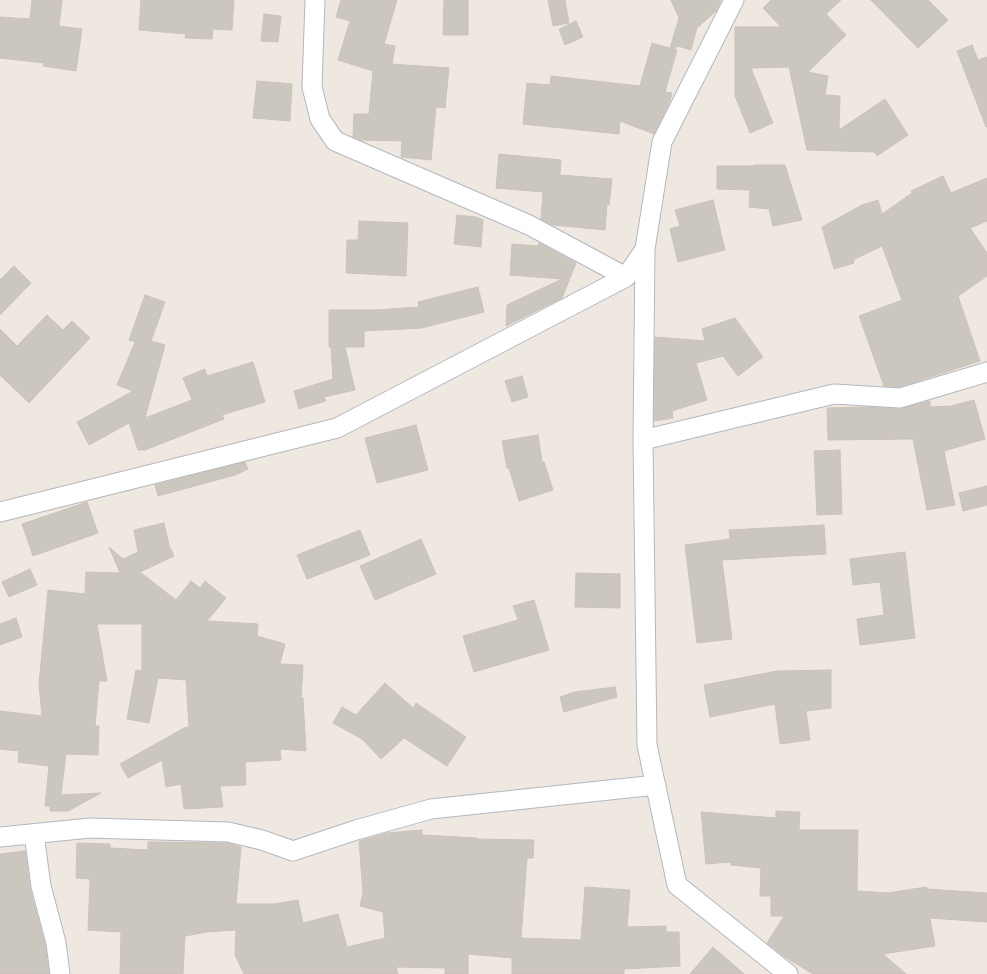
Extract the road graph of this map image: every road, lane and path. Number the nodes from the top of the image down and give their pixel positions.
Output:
1 (315, 0) edge
2 (734, 0) edge
3 (645, 249) junction
4 (626, 277) junction
5 (987, 372) edge
6 (643, 440) junction
7 (0, 512) edge
8 (656, 785) junction
9 (34, 834) junction
10 (0, 837) edge
11 (60, 974) edge
12 (788, 974) edge

1 - 4 street
2 - 3 street
3 - 4 street
3 - 6 street
4 - 7 street
5 - 6 street
6 - 8 street
8 - 9 street
8 - 12 street
9 - 10 street
9 - 11 street

